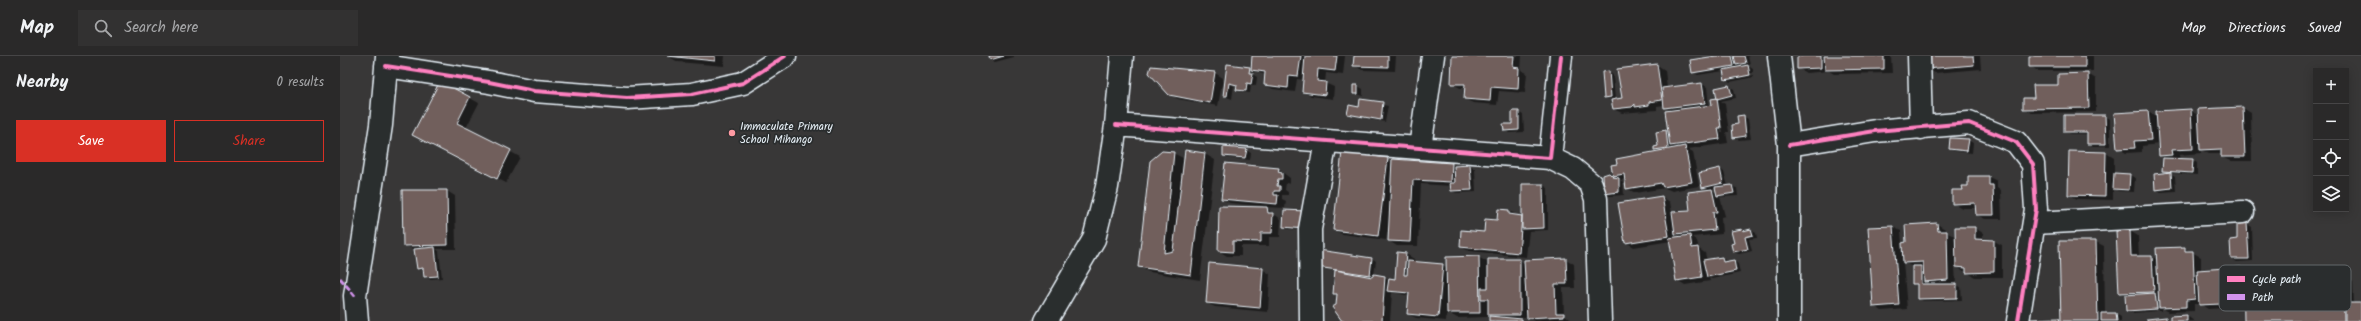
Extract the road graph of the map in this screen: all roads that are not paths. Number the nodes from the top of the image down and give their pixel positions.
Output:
1 (785, 56) edge
2 (1122, 56) edge
3 (1433, 56) edge
4 (1561, 56) edge
5 (1779, 56) edge
6 (1919, 56) edge
7 (386, 61) edge
8 (1116, 125) junction
9 (1921, 128) junction
10 (1326, 141) junction
11 (1789, 145) junction
12 (1420, 148) junction
13 (1550, 158) junction
14 (2243, 212) dead end
15 (2034, 223) junction
16 (348, 296) edge
17 (357, 321) edge
18 (1046, 321) edge
19 (1311, 321) edge
20 (1600, 321) edge
21 (1789, 321) edge
22 (2018, 321) edge

1 - 7 street
2 - 8 street
3 - 12 street
4 - 13 street
5 - 11 street
6 - 9 street
7 - 16 street
8 - 10 street
8 - 18 street
9 - 11 street
9 - 15 street
10 - 12 street
10 - 19 street
11 - 21 street
12 - 13 street
13 - 20 street
14 - 15 street
15 - 22 street
16 - 17 street

